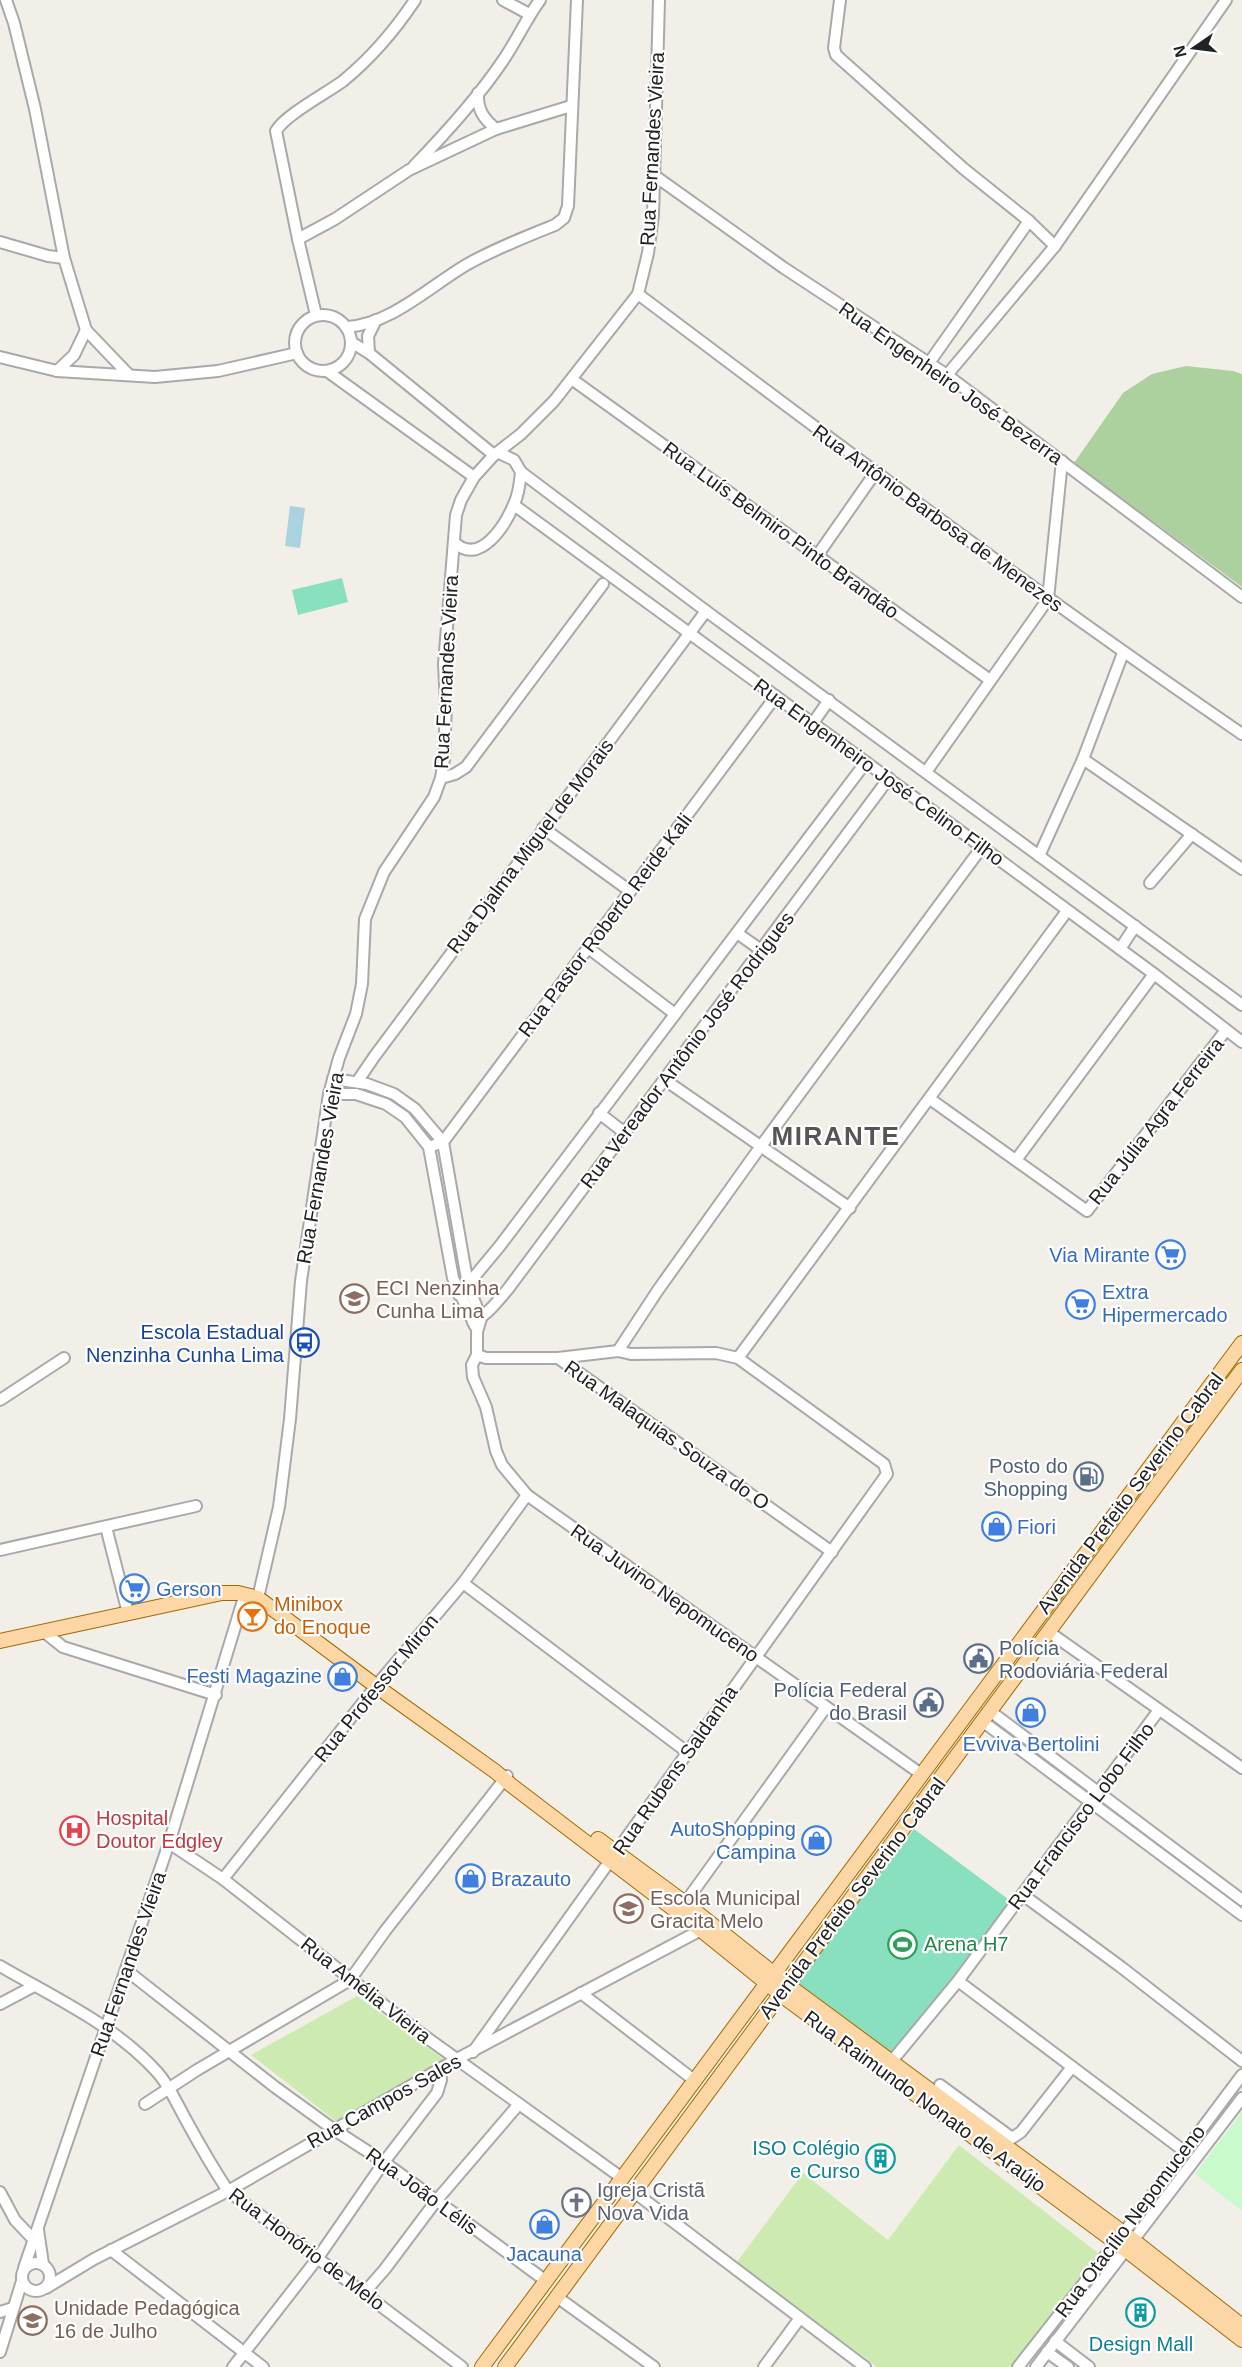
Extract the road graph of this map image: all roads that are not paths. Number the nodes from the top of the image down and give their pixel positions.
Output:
1 (6, 0) edge
2 (415, 0) edge
3 (503, 0) edge
4 (540, 0) edge
5 (659, 0) edge
6 (840, 0) edge
7 (1226, 0) edge
8 (573, 2) edge
9 (529, 14) junction
10 (478, 93) junction
11 (571, 106) junction
12 (496, 129) junction
13 (409, 170) junction
14 (655, 176) junction
15 (1029, 220) junction
16 (298, 239) junction
17 (0, 242) edge
18 (1055, 246) junction
19 (64, 258) junction
20 (638, 294) junction
21 (316, 315) junction
22 (376, 320) junction
23 (347, 327) junction
24 (86, 330) junction
25 (351, 342) junction
26 (297, 353) junction
27 (369, 353) junction
28 (0, 357) edge
29 (929, 363) junction
30 (57, 371) junction
31 (327, 371) junction
32 (129, 375) junction
33 (947, 375) junction
34 (573, 380) junction
35 (521, 434) junction
36 (496, 454) junction
37 (514, 460) junction
38 (1062, 461) junction
39 (521, 471) junction
40 (875, 473) junction
41 (474, 477) junction
42 (514, 505) junction
43 (454, 542) junction
44 (817, 556) junction
45 (603, 584) dead end
46 (1242, 597) edge
47 (1048, 599) junction
48 (706, 611) junction
49 (688, 633) junction
50 (1123, 653) junction
51 (990, 680) junction
52 (776, 696) junction
53 (830, 700) junction
54 (813, 723) junction
55 (1242, 734) edge
56 (1083, 759) junction
57 (866, 762) junction
58 (926, 772) junction
59 (441, 778) junction
60 (889, 778) junction
61 (543, 828) junction
62 (1192, 834) junction
63 (982, 847) junction
64 (1039, 856) junction
65 (1242, 869) edge
66 (1150, 883) dead end
67 (630, 891) junction
68 (1067, 911) junction
69 (1135, 926) junction
70 (737, 933) junction
71 (587, 947) junction
72 (1120, 949) junction
73 (761, 950) junction
74 (1154, 974) junction
75 (1242, 1005) edge
76 (675, 1014) junction
77 (1226, 1030) junction
78 (1242, 1042) edge
79 (333, 1079) junction
80 (665, 1080) junction
81 (357, 1082) junction
82 (330, 1094) junction
83 (930, 1099) junction
84 (600, 1113) junction
85 (427, 1123) junction
86 (417, 1131) junction
87 (625, 1133) junction
88 (442, 1143) junction
89 (761, 1146) junction
90 (429, 1148) junction
91 (1016, 1160) junction
92 (850, 1208) junction
93 (468, 1285) junction
94 (459, 1295) junction
95 (477, 1324) junction
96 (1242, 1343) edge
97 (618, 1351) junction
98 (477, 1355) junction
99 (64, 1358) dead end
100 (558, 1358) junction
101 (738, 1358) junction
102 (1242, 1370) edge
103 (0, 1400) edge
104 (527, 1495) junction
105 (196, 1506) dead end
106 (106, 1527) junction
107 (0, 1550) edge
108 (832, 1552) junction
109 (463, 1583) junction
110 (252, 1596) junction
111 (128, 1613) junction
112 (43, 1631) junction
113 (1049, 1632) junction
114 (0, 1641) edge
115 (755, 1656) junction
116 (376, 1686) junction
117 (216, 1695) junction
118 (826, 1707) junction
119 (1159, 1710) junction
120 (986, 1716) junction
121 (687, 1752) junction
122 (1055, 1760) junction
123 (1242, 1768) edge
124 (1048, 1770) junction
125 (921, 1774) junction
126 (502, 1776) junction
127 (1099, 1792) junction
128 (1092, 1803) junction
129 (169, 1843) junction
130 (613, 1856) junction
131 (223, 1879) junction
132 (1023, 1895) junction
133 (1242, 1900) edge
134 (685, 1903) junction
135 (1242, 1915) edge
136 (701, 1930) junction
137 (0, 1966) edge
138 (126, 1970) junction
139 (769, 1978) junction
140 (350, 1980) junction
141 (958, 1981) junction
142 (34, 1986) junction
143 (784, 1990) junction
144 (581, 1993) junction
145 (0, 2004) edge
146 (106, 2028) junction
147 (231, 2052) junction
148 (473, 2052) junction
149 (457, 2059) junction
150 (1242, 2061) edge
151 (891, 2062) junction
152 (440, 2069) junction
153 (1069, 2071) junction
154 (1242, 2075) edge
155 (694, 2080) junction
156 (940, 2085) dead end
157 (169, 2088) junction
158 (1242, 2098) edge
159 (145, 2104) dead end
160 (519, 2104) junction
161 (333, 2129) junction
162 (1184, 2151) junction
163 (384, 2162) junction
164 (622, 2178) junction
165 (228, 2191) junction
166 (0, 2192) edge
167 (634, 2192) junction
168 (436, 2201) junction
169 (36, 2234) junction
170 (1124, 2241) junction
171 (111, 2250) junction
172 (317, 2259) junction
173 (43, 2264) junction
174 (24, 2268) junction
175 (50, 2274) junction
176 (69, 2275) junction
177 (22, 2281) junction
178 (546, 2281) junction
179 (43, 2289) junction
180 (364, 2293) junction
181 (557, 2297) junction
182 (14, 2307) junction
183 (0, 2312) edge
184 (800, 2318) junction
185 (1242, 2326) edge
186 (1242, 2340) edge
187 (1055, 2341) junction
188 (0, 2352) edge
189 (1047, 2352) junction
190 (244, 2354) junction
191 (233, 2367) edge
192 (263, 2367) edge
193 (462, 2367) edge
194 (482, 2367) edge
195 (505, 2367) edge
196 (654, 2367) edge
197 (764, 2367) edge
198 (865, 2367) edge
199 (1018, 2367) edge
200 (1036, 2367) edge
201 (1068, 2367) edge
202 (1089, 2367) edge

1 - 19 street
2 - 16 street
3 - 9 street
4 - 9 street
5 - 14 street, Rua Fernandes Vieira
6 - 15 street
7 - 18 street
8 - 11 street
9 - 10 street
10 - 12 street
10 - 13 street
11 - 12 street
11 - 22 street
12 - 13 street
13 - 16 street
14 - 20 street, Rua Fernandes Vieira
14 - 29 street, Rua Engenheiro José Bezerra
15 - 18 street
15 - 29 street
16 - 21 street
17 - 19 street
18 - 33 street
19 - 24 street
20 - 34 street, Rua Fernandes Vieira
20 - 40 street, Rua Antônio Barbosa de Menezes
21 - 23 street
21 - 26 street
22 - 23 street
22 - 27 street
23 - 25 street
24 - 30 street
24 - 32 street
25 - 27 street
25 - 31 street
26 - 31 street
26 - 32 street
27 - 36 street
28 - 30 street
29 - 33 street, Rua Engenheiro José Bezerra
30 - 32 street
31 - 41 street
33 - 38 street, Rua Engenheiro José Bezerra
34 - 35 street, Rua Fernandes Vieira
34 - 44 street, Rua Luís Belmiro Pinto Brandão
35 - 36 street, Rua Fernandes Vieira
35 - 37 street, Rua Fernandes Vieira
36 - 37 street
36 - 41 street, Rua Fernandes Vieira
37 - 39 street
38 - 46 street, Rua Engenheiro José Bezerra
38 - 47 street
39 - 42 street
39 - 48 street, Rua Engenheiro José Celino Filho
40 - 44 street
40 - 47 street, Rua Antônio Barbosa de Menezes
41 - 43 street, Rua Fernandes Vieira
42 - 43 street
42 - 49 street, Rua Engenheiro José Celino Filho
43 - 59 street, Rua Fernandes Vieira
44 - 51 street, Rua Luís Belmiro Pinto Brandão
45 - 59 street
47 - 50 street, Rua Antônio Barbosa de Menezes
47 - 51 street
48 - 49 street, Rua Djalma Miguel de Morais
48 - 53 street, Rua Engenheiro José Celino Filho
49 - 52 street, Rua Engenheiro José Celino Filho
49 - 61 street, Rua Djalma Miguel de Morais
50 - 55 street, Rua Antônio Barbosa de Menezes
50 - 56 street
51 - 58 street
52 - 54 street, Rua Engenheiro José Celino Filho
52 - 67 street, Rua Pastor Roberto Reide Kali
53 - 54 street
53 - 58 street, Rua Engenheiro José Celino Filho
54 - 57 street, Rua Engenheiro José Celino Filho
56 - 62 street
56 - 64 street
57 - 60 street, Rua Engenheiro José Celino Filho
57 - 70 street, Rua Vereador Antônio José Rodrigues
58 - 64 street, Rua Engenheiro José Celino Filho
59 - 79 street, Rua Fernandes Vieira
60 - 63 street, Rua Engenheiro José Celino Filho
60 - 73 street, Rua Vereador Antônio José Rodrigues
61 - 67 street
61 - 81 street, Rua Djalma Miguel de Morais
62 - 65 street
62 - 66 street
63 - 68 street, Rua Engenheiro José Celino Filho
63 - 89 street
64 - 69 street, Rua Engenheiro José Celino Filho
67 - 71 street, Rua Pastor Roberto Reide Kali
68 - 72 street, Rua Engenheiro José Celino Filho
68 - 83 street
69 - 72 street
69 - 75 street, Rua Engenheiro José Celino Filho
70 - 73 street
70 - 76 street, Rua Vereador Antônio José Rodrigues
71 - 76 street
71 - 88 street, Rua Pastor Roberto Reide Kali
72 - 74 street, Rua Engenheiro José Celino Filho
73 - 80 street, Rua Vereador Antônio José Rodrigues
74 - 77 street, Rua Engenheiro José Celino Filho
74 - 91 street
76 - 84 street, Rua Vereador Antônio José Rodrigues
77 - 78 street, Rua Engenheiro José Celino Filho
77 - 91 street, Rua Júlia Agra Ferreira
79 - 81 street
79 - 82 street, Rua Fernandes Vieira
80 - 87 street, Rua Vereador Antônio José Rodrigues
80 - 89 street
81 - 85 street
82 - 86 street
82 - 110 street, Rua Fernandes Vieira
83 - 91 street
83 - 92 street
84 - 87 street
84 - 93 street, Rua Vereador Antônio José Rodrigues
85 - 86 street
85 - 88 street
86 - 90 street
87 - 95 street, Rua Vereador Antônio José Rodrigues
88 - 90 street
88 - 93 street
89 - 92 street
89 - 97 street
90 - 94 street
92 - 101 street
93 - 94 street, Rua Vereador Antônio José Rodrigues
93 - 95 street
94 - 95 street
95 - 98 street
96 - 125 main road, Avenida Prefeito Severino Cabral
97 - 100 street
97 - 101 street
98 - 100 street, Rua Malaquias Souza do O
98 - 104 street, Rua Juvino Nepomuceno
99 - 103 street
100 - 108 street, Rua Malaquias Souza do O
101 - 108 street, Rua Rubens Saldanha
102 - 113 main road, Avenida Prefeito Severino Cabral
104 - 109 street, Rua Professor Miron
104 - 115 street, Rua Juvino Nepomuceno
105 - 106 street
106 - 107 street
106 - 111 street
108 - 115 street, Rua Rubens Saldanha
109 - 116 street, Rua Professor Miron
109 - 121 street
110 - 111 main road
110 - 116 main road, Rua Raimundo Nonato de Araújo
110 - 117 street, Rua Fernandes Vieira
111 - 112 main road
112 - 114 main road
112 - 117 street
113 - 119 street
113 - 120 main road, Avenida Prefeito Severino Cabral
115 - 118 street, Rua Juvino Nepomuceno
115 - 121 street, Rua Rubens Saldanha
116 - 126 main road, Rua Raimundo Nonato de Araújo
116 - 131 street, Rua Professor Miron
117 - 129 street, Rua Fernandes Vieira
118 - 125 street, Rua Juvino Nepomuceno
118 - 134 street
119 - 123 street
119 - 127 street, Rua Francisco Lobo Filho
120 - 122 street
120 - 124 street
120 - 143 main road, Avenida Prefeito Severino Cabral
121 - 130 street, Rua Rubens Saldanha
122 - 124 street
122 - 127 street
124 - 128 street
125 - 139 main road, Avenida Prefeito Severino Cabral
126 - 130 main road, Rua Raimundo Nonato de Araújo
126 - 140 street
127 - 128 street, Rua Francisco Lobo Filho
127 - 133 street
128 - 132 street, Rua Francisco Lobo Filho
128 - 135 street
129 - 131 street, Rua Amélia Vieira
129 - 138 street, Rua Fernandes Vieira
130 - 134 main road, Rua Raimundo Nonato de Araújo
130 - 136 main road, Rua Raimundo Nonato de Araújo
130 - 148 street, Rua Rubens Saldanha
131 - 140 street, Rua Amélia Vieira
132 - 141 street, Rua Francisco Lobo Filho
132 - 150 street
134 - 139 main road, Rua Raimundo Nonato de Araújo
136 - 139 main road, Rua Raimundo Nonato de Araújo
136 - 144 street, Rua Campos Sales
137 - 142 street, Rua Honório de Melo
138 - 146 street, Rua Fernandes Vieira
138 - 147 street, Rua João Lélis
139 - 143 main road, Rua Raimundo Nonato de Araújo
139 - 155 main road, Avenida Prefeito Severino Cabral
140 - 147 street
140 - 149 street, Rua Amélia Vieira
141 - 151 street, Rua Francisco Lobo Filho
141 - 153 street
142 - 145 street
142 - 146 street, Rua Honório de Melo
143 - 151 main road, Rua Raimundo Nonato de Araújo
143 - 167 main road, Avenida Prefeito Severino Cabral
143 - 170 main road, Rua Raimundo Nonato de Araújo
144 - 148 street, Rua Campos Sales
144 - 155 street
146 - 157 street, Rua Honório de Melo
146 - 169 street, Rua Fernandes Vieira
147 - 157 street
147 - 161 street, Rua João Lélis
148 - 149 street, Rua Campos Sales
149 - 152 street, Rua Campos Sales
149 - 160 street, Rua Amélia Vieira
151 - 170 main road, Rua Raimundo Nonato de Araújo
152 - 161 street, Rua Campos Sales
152 - 163 street
153 - 156 street
153 - 162 street
154 - 162 street, Rua Otacílio Nepomuceno
155 - 164 main road, Avenida Prefeito Severino Cabral
157 - 159 street
157 - 165 street, Rua Honório de Melo
158 - 170 street, Rua Otacílio Nepomuceno
160 - 164 street, Rua Amélia Vieira
160 - 168 street
161 - 163 street, Rua João Lélis
161 - 165 street, Rua Campos Sales
162 - 170 street, Rua Otacílio Nepomuceno
163 - 168 street, Rua João Lélis
163 - 172 street
164 - 178 main road, Avenida Prefeito Severino Cabral
165 - 171 street, Rua Campos Sales
165 - 172 street, Rua Honório de Melo
166 - 169 street
167 - 181 main road, Avenida Prefeito Severino Cabral
167 - 184 street
168 - 178 street, Rua João Lélis
168 - 180 street
169 - 173 street, Rua Fernandes Vieira
169 - 174 street, Rua Fernandes Vieira
170 - 185 main road, Rua Raimundo Nonato de Araújo
170 - 186 main road, Rua Raimundo Nonato de Araújo
170 - 187 street, Rua Otacílio Nepomuceno
170 - 199 street, Rua Otacílio Nepomuceno
171 - 176 street, Rua Campos Sales
171 - 190 street
172 - 180 street, Rua Honório de Melo
172 - 190 street
173 - 174 street
173 - 175 street
174 - 177 street
175 - 176 street
175 - 179 street
176 - 179 street, Rua Campos Sales
177 - 179 street
177 - 182 street
178 - 194 main road, Avenida Prefeito Severino Cabral
179 - 182 street, Rua Campos Sales
180 - 193 street, Rua Honório de Melo
181 - 195 main road, Avenida Prefeito Severino Cabral
181 - 196 street
182 - 183 street, Rua Campos Sales
182 - 188 street
184 - 197 street
184 - 198 street
187 - 189 street, Rua Otacílio Nepomuceno
187 - 202 street
189 - 200 street, Rua Otacílio Nepomuceno
189 - 201 street
190 - 191 street
190 - 192 street

